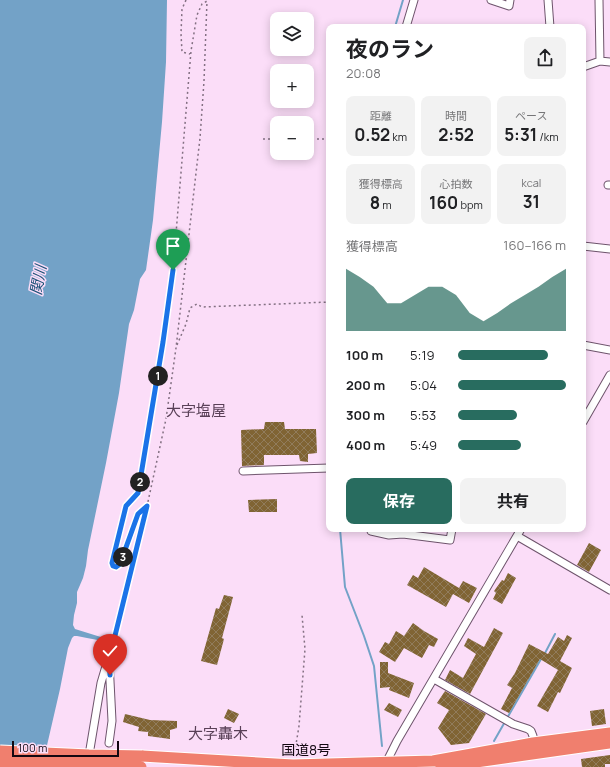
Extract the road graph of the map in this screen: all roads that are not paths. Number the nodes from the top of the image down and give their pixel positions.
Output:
1 (414, 0) edge
2 (491, 0) edge
3 (510, 0) edge
4 (548, 0) edge
5 (599, 0) edge
6 (407, 24) edge
7 (550, 24) edge
8 (600, 61) junction
9 (610, 62) edge
10 (586, 67) edge
11 (586, 246) edge
12 (610, 249) edge
13 (586, 346) edge
14 (610, 350) edge
15 (610, 375) edge
16 (586, 417) edge
17 (326, 468) edge
18 (243, 471) dead end
19 (376, 532) edge
20 (451, 532) edge
21 (519, 532) edge
22 (516, 536) junction
23 (610, 590) edge
24 (434, 679) junction
25 (610, 733) edge
26 (533, 743) junction
27 (610, 743) edge
28 (108, 744) dead end
29 (0, 751) edge
30 (141, 761) edge
31 (0, 762) edge
32 (87, 762) edge
33 (482, 764) edge
34 (385, 765) edge
35 (147, 767) edge
36 (442, 767) edge

1 - 6 street
2 - 3 street
4 - 7 street
5 - 8 street
8 - 9 street
8 - 10 street
11 - 12 street
13 - 14 street
15 - 16 street
17 - 18 street
19 - 20 street
21 - 22 street
22 - 23 street
22 - 24 street
24 - 26 street
24 - 34 street
25 - 26 highway, 国道8号
26 - 34 highway, 国道8号
27 - 33 highway
28 - 32 street
29 - 32 highway, 国道8号, bridge
30 - 32 highway, 国道8号, bridge
30 - 34 highway, 国道8号
30 - 35 highway, 国道8号
31 - 32 highway, 国道8号, bridge
33 - 36 highway

